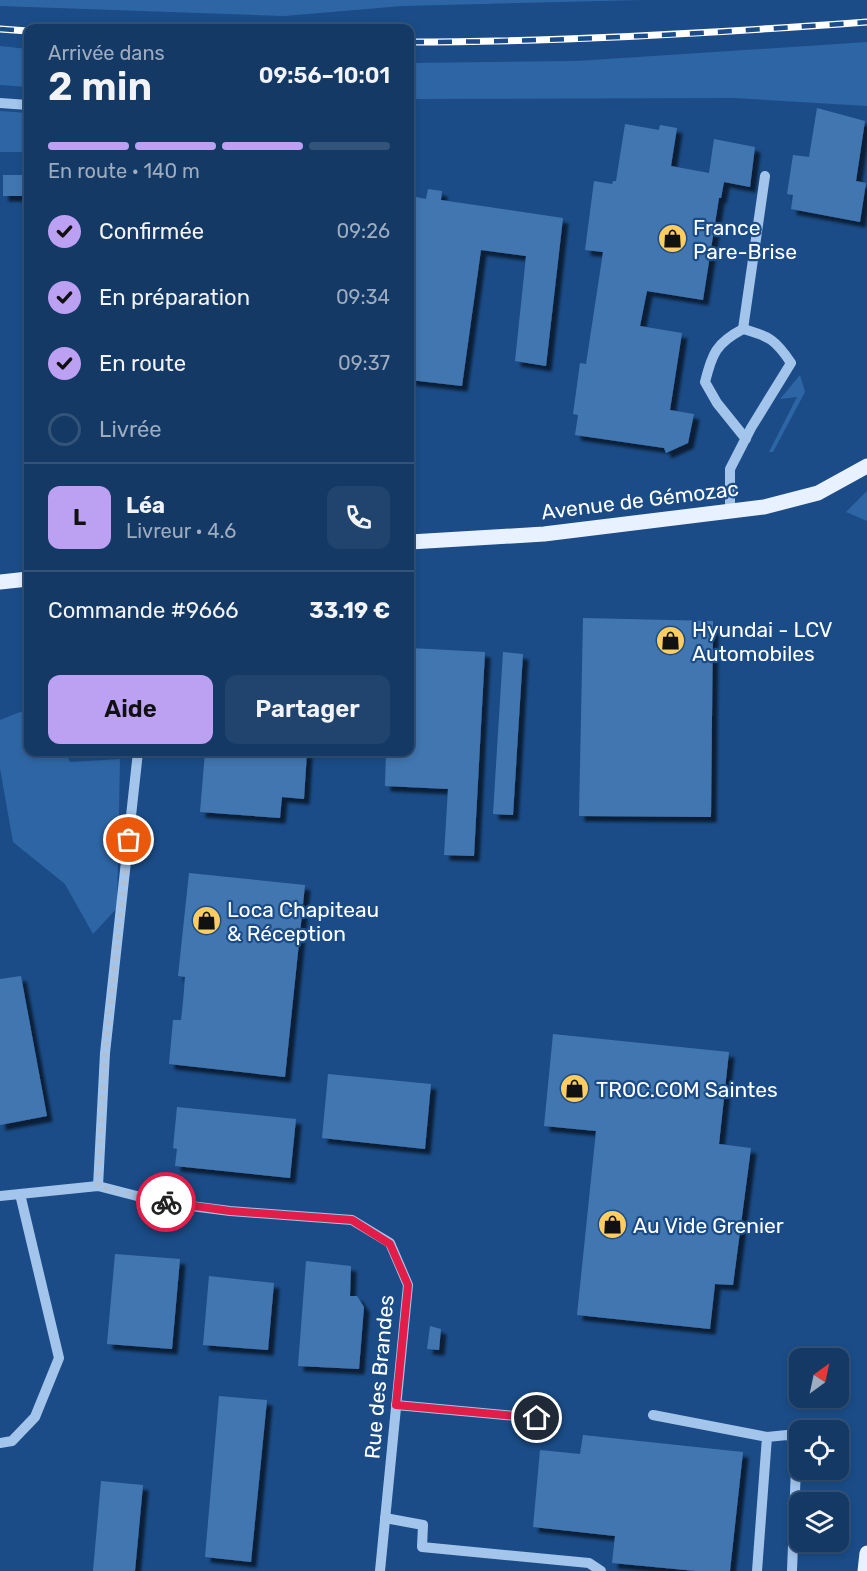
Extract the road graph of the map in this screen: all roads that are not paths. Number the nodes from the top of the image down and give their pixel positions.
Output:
1 (0, 103) edge
2 (24, 105) edge
3 (765, 176) dead end
4 (742, 329) junction
5 (746, 439) junction
6 (867, 466) edge
7 (730, 510) junction
8 (414, 542) edge
9 (24, 579) edge
10 (0, 582) edge
11 (138, 756) edge
12 (98, 1186) junction
13 (20, 1194) junction
14 (0, 1196) edge
15 (396, 1405) junction
16 (653, 1415) dead end
17 (537, 1418) dead end
18 (767, 1437) junction
19 (0, 1443) edge
20 (385, 1518) junction
21 (867, 1553) edge
22 (380, 1571) edge
23 (602, 1571) edge
24 (757, 1571) edge
25 (792, 1571) edge
26 (865, 1571) edge

1 - 2 street
3 - 4 street
4 - 5 street
4 - 5 street
5 - 7 street
6 - 7 main road, Avenue de Gémozac
7 - 8 main road, Avenue de Gémozac
9 - 10 main road
11 - 12 street
12 - 13 street
12 - 15 street, Rue des Brandes
13 - 14 street
13 - 19 street
15 - 17 street
15 - 20 street, Rue des Brandes
16 - 18 street
18 - 24 street
18 - 25 street
20 - 22 street, Rue des Brandes
20 - 23 street
21 - 26 main road

